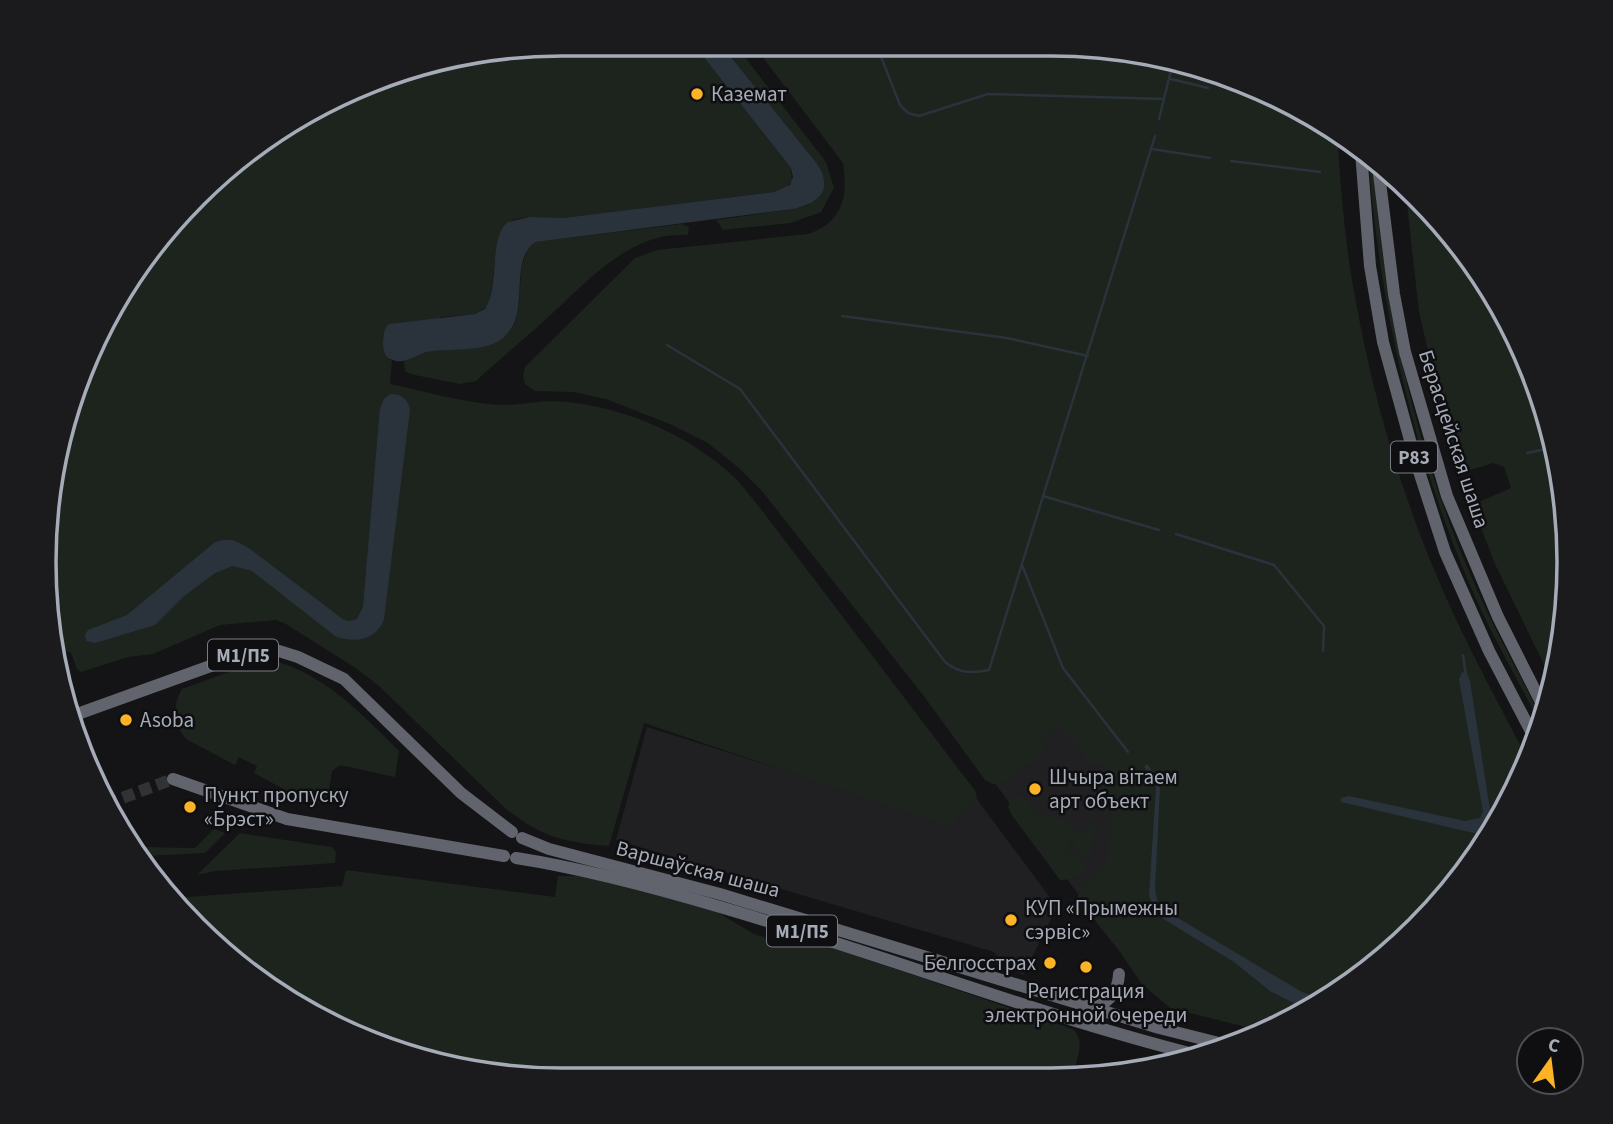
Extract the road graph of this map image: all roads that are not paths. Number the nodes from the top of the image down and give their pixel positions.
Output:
1 (1362, 163) edge
2 (1379, 178) edge
3 (1539, 697) edge
4 (79, 713) edge
5 (1529, 729) edge
6 (173, 779) tunnel mouth
7 (946, 961) junction
8 (1021, 970) dead end
9 (1119, 974) dead end
10 (941, 976) junction
11 (1030, 987) junction
12 (1095, 1007) junction
13 (1212, 1042) edge
14 (1182, 1051) edge

1 - 5 highway, Берасцейская шаша / Р83
2 - 3 highway, Берасцейская шаша / Р83
4 - 7 highway, Варшаўская шаша / М1/П5
6 - 10 highway, Варшаўская шаша / М1/П5
7 - 10 highway
7 - 11 highway, Варшаўская шаша / М1/П5
8 - 11 highway
9 - 12 highway
10 - 14 highway, Варшаўская шаша / М1/П5
11 - 12 highway, Варшаўская шаша / М1/П5
12 - 13 highway, Варшаўская шаша / М1/П5

